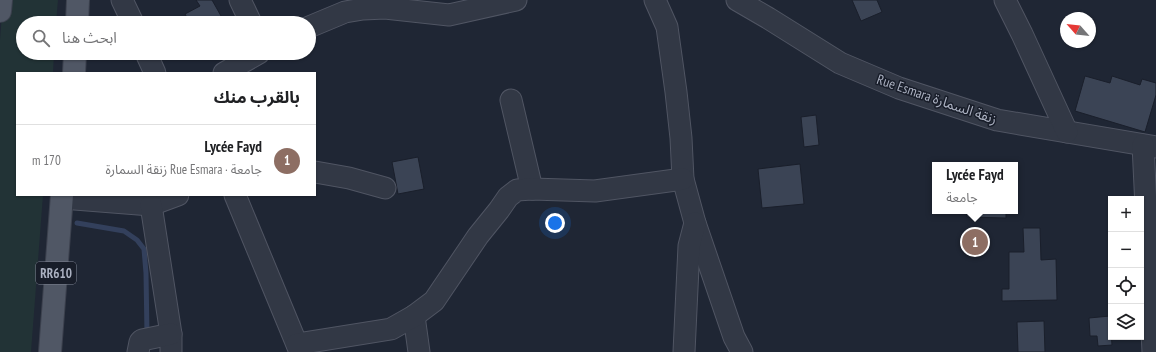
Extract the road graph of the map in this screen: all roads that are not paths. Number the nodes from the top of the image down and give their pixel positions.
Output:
1 (1, 0) edge
2 (78, 0) edge
3 (122, 0) edge
4 (240, 0) edge
5 (656, 0) edge
6 (737, 0) edge
7 (1005, 0) edge
8 (507, 1) edge
9 (383, 4) edge
10 (447, 8) edge
11 (0, 11) edge
12 (77, 16) edge
13 (130, 16) edge
14 (248, 16) edge
15 (316, 24) edge
16 (75, 60) edge
17 (149, 60) edge
18 (247, 60) edge
19 (74, 72) edge
20 (155, 72) edge
21 (226, 72) edge
22 (511, 100) dead end
23 (1067, 132) junction
24 (1149, 146) edge
25 (316, 172) edge
26 (683, 179) junction
27 (385, 188) dead end
28 (532, 189) junction
29 (175, 196) edge
30 (235, 196) edge
31 (62, 197) edge
32 (151, 205) junction
33 (695, 223) junction
34 (414, 316) junction
35 (159, 342) edge
36 (298, 348) edge
37 (50, 352) edge
38 (419, 352) edge
39 (684, 352) edge
40 (742, 352) edge
41 (1153, 352) edge

1 - 11 main road
2 - 12 main road
3 - 13 street
4 - 14 street
5 - 26 street
6 - 23 street, Rue Esmara زنقة السمارة
7 - 23 street
8 - 10 street
9 - 10 street
9 - 15 street
16 - 19 main road
17 - 20 street
18 - 21 street
22 - 28 street
23 - 24 street, Rue Esmara زنقة السمارة
24 - 41 street
25 - 27 street
26 - 28 street
26 - 33 street
28 - 34 street
29 - 32 street
30 - 36 street
31 - 32 street
31 - 37 main road, RR610
32 - 35 street
33 - 39 street
33 - 40 street
34 - 36 street
34 - 38 street

